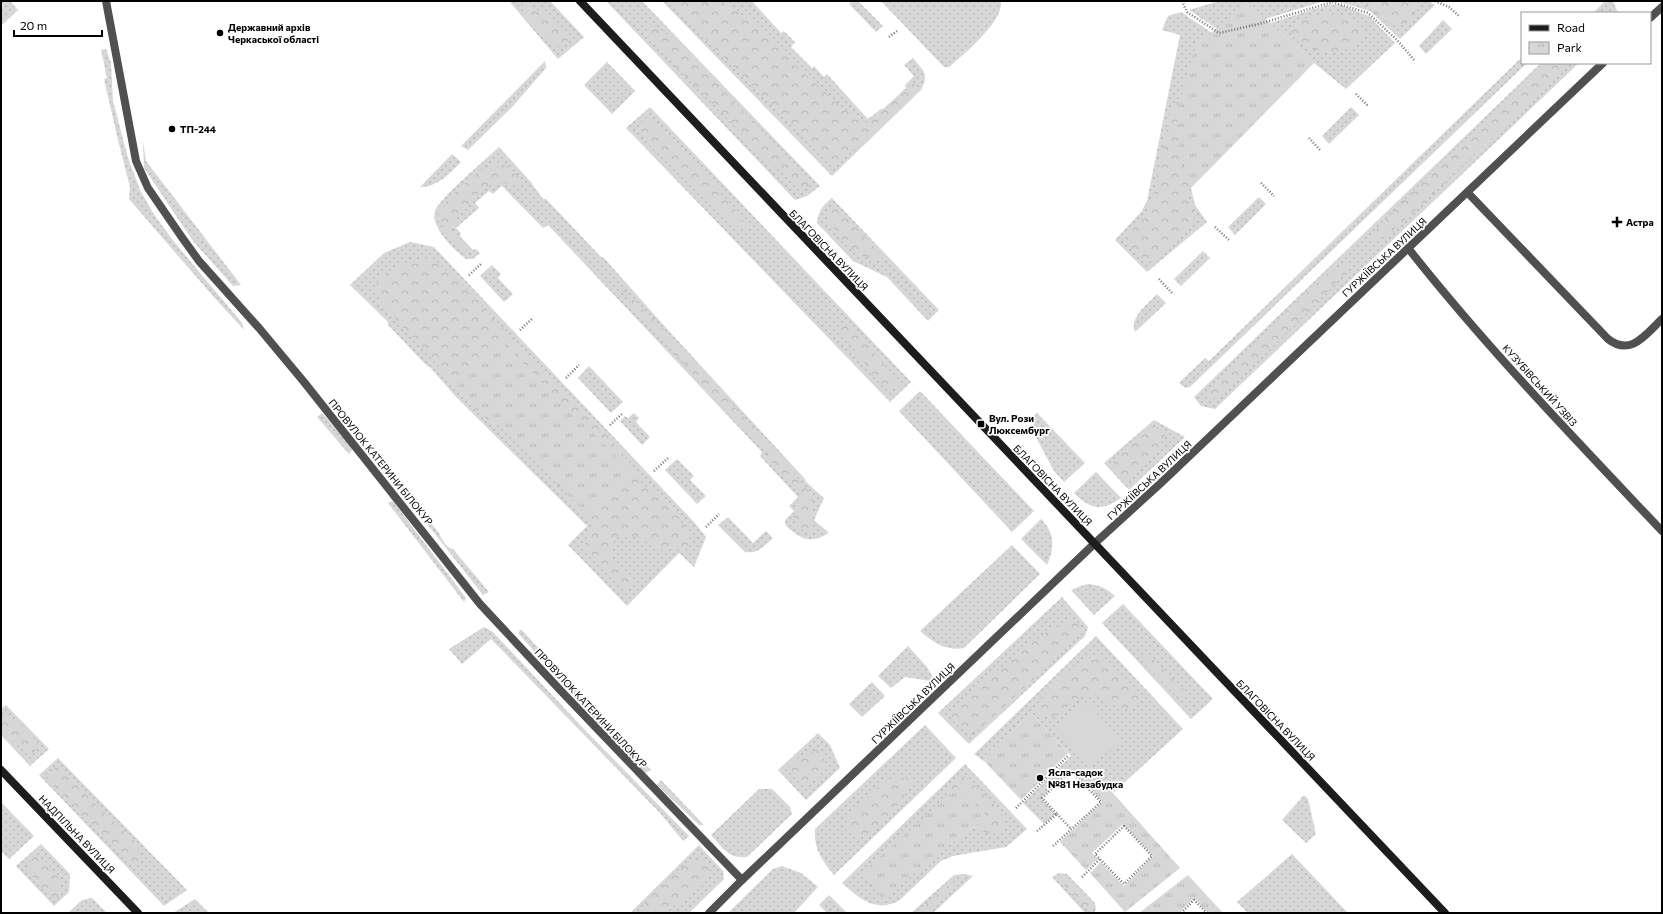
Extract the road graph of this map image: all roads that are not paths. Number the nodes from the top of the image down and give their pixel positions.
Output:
1 (106, 1) edge
2 (580, 1) edge
3 (1662, 7) edge
4 (1651, 17) edge
5 (1602, 64) edge
6 (1468, 193) junction
7 (1408, 248) junction
8 (1662, 319) edge
9 (1662, 531) edge
10 (1094, 544) junction
11 (1, 770) edge
12 (742, 880) junction
13 (138, 913) edge
14 (710, 913) edge
15 (1445, 913) edge

1 - 12 street, ПРОВУЛОК КАТЕРИНИ БІЛОКУР
2 - 10 main road, БЛАГОВІСНА ВУЛИЦЯ
3 - 4 street
5 - 6 street, ГУРЖІЇВСЬКА ВУЛИЦЯ
6 - 7 street, ГУРЖІЇВСЬКА ВУЛИЦЯ
6 - 8 street
7 - 9 street, КУЗУБІВСЬКИЙ УЗВІЗ
7 - 10 street, ГУРЖІЇВСЬКА ВУЛИЦЯ
10 - 12 street, ГУРЖІЇВСЬКА ВУЛИЦЯ
10 - 15 main road, БЛАГОВІСНА ВУЛИЦЯ
11 - 13 main road, НАДПІЛЬНА ВУЛИЦЯ
12 - 14 street, ГУРЖІЇВСЬКА ВУЛИЦЯ

